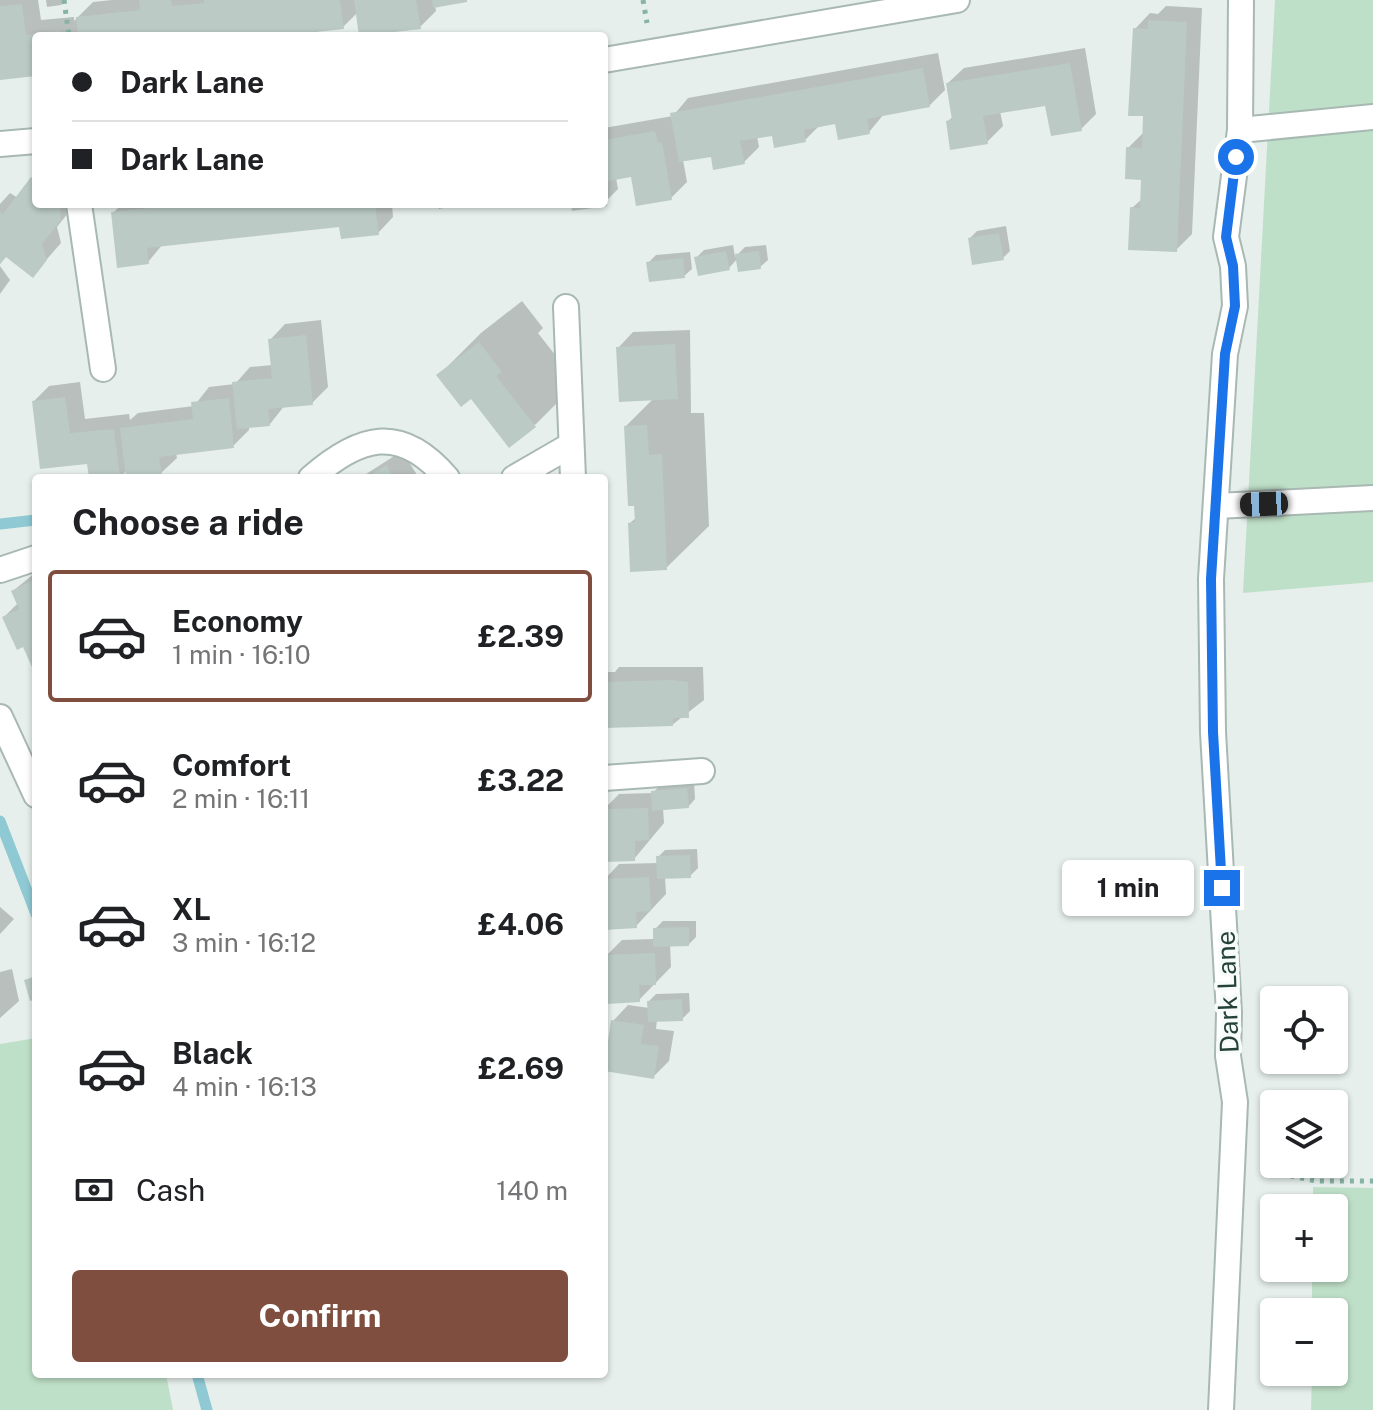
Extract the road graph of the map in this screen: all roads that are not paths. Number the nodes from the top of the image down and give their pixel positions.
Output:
1 (957, 0) edge
2 (1241, 0) edge
3 (608, 59) edge
4 (1373, 117) edge
5 (1240, 130) junction
6 (32, 141) edge
7 (0, 144) edge
8 (80, 208) edge
9 (566, 307) dead end
10 (103, 369) dead end
11 (571, 445) junction
12 (316, 474) edge
13 (442, 474) edge
14 (521, 474) edge
15 (573, 474) edge
16 (1373, 498) edge
17 (1216, 506) junction
18 (32, 559) edge
19 (0, 570) edge
20 (0, 717) edge
21 (702, 771) dead end
22 (608, 778) edge
23 (32, 786) edge
24 (1221, 1410) edge

1 - 3 street
2 - 5 street, Dark Lane
4 - 5 street
5 - 17 street, Dark Lane
6 - 7 street
8 - 10 street
9 - 11 street
11 - 14 street
11 - 15 street
12 - 13 street
16 - 17 street
17 - 24 street, Dark Lane
18 - 19 street
20 - 23 street
21 - 22 street

